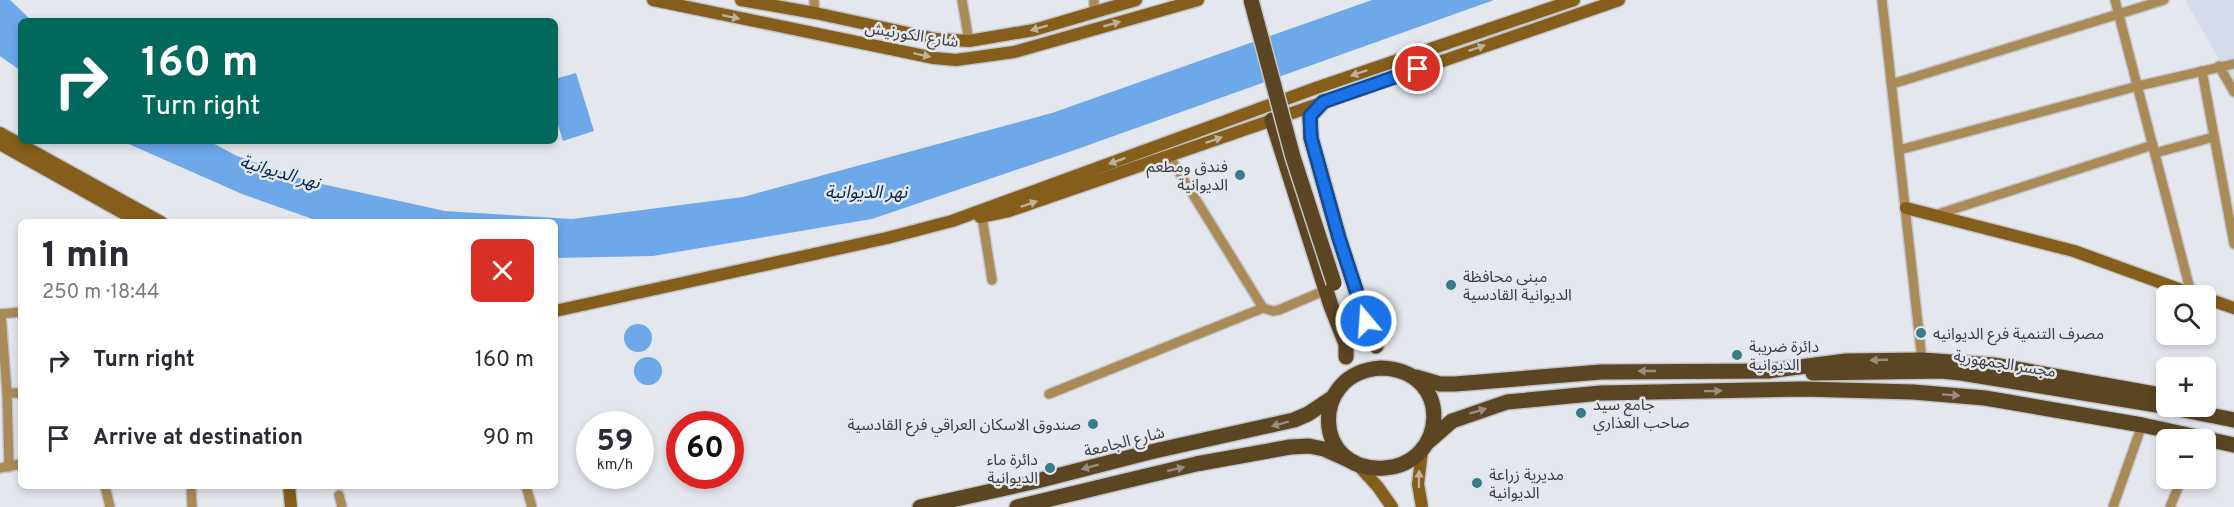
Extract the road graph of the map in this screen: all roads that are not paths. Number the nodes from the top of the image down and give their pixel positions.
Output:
1 (656, 0) edge
2 (741, 0) edge
3 (962, 0) edge
4 (1136, 0) edge
5 (1198, 0) edge
6 (1251, 0) edge
7 (1261, 0) edge
8 (1574, 0) edge
9 (1619, 0) edge
10 (1882, 0) edge
11 (2115, 0) edge
12 (2164, 0) edge
13 (777, 6) junction
14 (814, 6) edge
15 (1094, 6) edge
16 (2118, 13) junction
17 (775, 26) junction
18 (1013, 34) junction
19 (950, 41) junction
20 (969, 41) junction
21 (1014, 52) junction
22 (945, 60) junction
23 (2234, 64) edge
24 (2219, 66) junction
25 (2202, 70) junction
26 (1892, 84) junction
27 (2138, 86) junction
28 (1316, 88) junction
29 (2234, 92) edge
30 (1323, 102) junction
31 (1270, 112) junction
32 (0, 133) edge
33 (2214, 137) junction
34 (18, 143) edge
35 (0, 144) edge
36 (20, 144) edge
37 (2154, 149) junction
38 (1899, 150) junction
39 (1168, 156) junction
40 (1906, 208) junction
41 (1935, 216) junction
42 (982, 217) junction
43 (135, 219) edge
44 (156, 219) edge
45 (952, 221) junction
46 (2234, 244) edge
47 (992, 280) dead end
48 (1334, 284) junction
49 (2170, 285) edge
50 (2192, 285) edge
51 (2216, 302) edge
52 (1263, 308) junction
53 (2234, 308) edge
54 (558, 310) edge
55 (18, 312) edge
56 (0, 314) edge
57 (1376, 346) junction
58 (1922, 360) junction
59 (1398, 369) junction
60 (1768, 371) junction
61 (1416, 377) junction
62 (1863, 377) junction
63 (1788, 389) junction
64 (7, 393) junction
65 (18, 393) edge
66 (1049, 394) dead end
67 (2156, 394) edge
68 (1334, 395) junction
69 (2216, 407) edge
70 (2234, 411) edge
71 (2234, 420) edge
72 (2142, 425) junction
73 (2159, 429) edge
74 (2234, 429) edge
75 (2216, 442) edge
76 (2234, 445) edge
77 (1425, 446) junction
78 (1355, 463) junction
79 (4, 467) edge
80 (106, 489) edge
81 (191, 489) edge
82 (289, 489) edge
83 (295, 489) edge
84 (527, 489) edge
85 (2177, 489) edge
86 (339, 495) dead end
87 (110, 507) edge
88 (192, 507) edge
89 (291, 507) edge
90 (297, 507) edge
91 (342, 507) edge
92 (532, 507) edge
93 (920, 507) edge
94 (1017, 507) edge
95 (1392, 507) edge
96 (1422, 507) edge
97 (2113, 507) edge
98 (2170, 507) edge

1 -> 17 main road, شارع الكورنيش
2 - 13 main road, شارع الكورنيش
3 - 20 street
4 - 15 main road, شارع الكورنيش
21 -> 5 main road, شارع الكورنيش
6 - 48 main road, bridge
7 - 48 main road
8 -> 28 main road
30 -> 9 main road
10 - 26 street
11 - 16 street
12 - 16 street
13 - 14 main road, شارع الكورنيش
13 - 17 main road
14 - 19 main road, شارع الكورنيش
15 -> 18 main road, شارع الكورنيش
16 - 26 street
16 - 27 street
17 -> 22 main road, شارع الكورنيش
18 - 20 main road, شارع الكورنيش
18 - 21 main road
19 - 20 main road, شارع الكورنيش
19 - 22 main road
21 - 22 main road, شارع الكورنيش
23 - 24 street
24 - 25 street
24 - 29 street
25 - 27 street
25 - 33 street
26 - 38 street
27 - 37 street
27 - 38 street
28 - 30 main road
28 - 31 main road
30 - 31 main road
30 - 57 main road
39 -> 31 main road
31 -> 45 main road
31 - 48 main road
32 - 34 main road
33 - 37 street
33 - 46 street
35 - 43 main road
36 - 44 main road
37 - 41 street
37 - 50 street
38 - 40 street
42 -> 39 main road
39 - 52 street
40 - 41 main road
40 - 58 street
41 - 49 main road
42 - 45 main road
42 - 47 street
45 - 54 main road
48 - 52 street
48 - 57 main road
48 - 68 main road
51 - 53 main road
52 - 66 street
55 - 56 street
56 - 64 street
57 - 59 main road
58 -> 60 main road
58 - 67 main road
59 - 61 main road
59 - 68 main road
60 -> 61 main road
60 - 62 main road, مجسر الجمهورية
61 - 77 main road
62 - 63 main road, مجسر الجمهورية
62 - 71 main road, مجسر الجمهورية
62 - 74 main road, مجسر الجمهورية
63 -> 72 main road
77 -> 63 main road
64 - 65 street
64 - 79 street
68 - 78 main road
68 -> 93 main road, شارع الجامعة
69 - 70 main road
72 - 73 main road
72 - 97 street
75 - 76 main road
77 - 78 main road
96 -> 77 main road
94 -> 78 main road
78 - 95 main road
80 - 87 street
81 - 88 street
82 - 89 main road
83 - 90 main road
84 - 92 street
85 - 98 street
86 - 91 street

